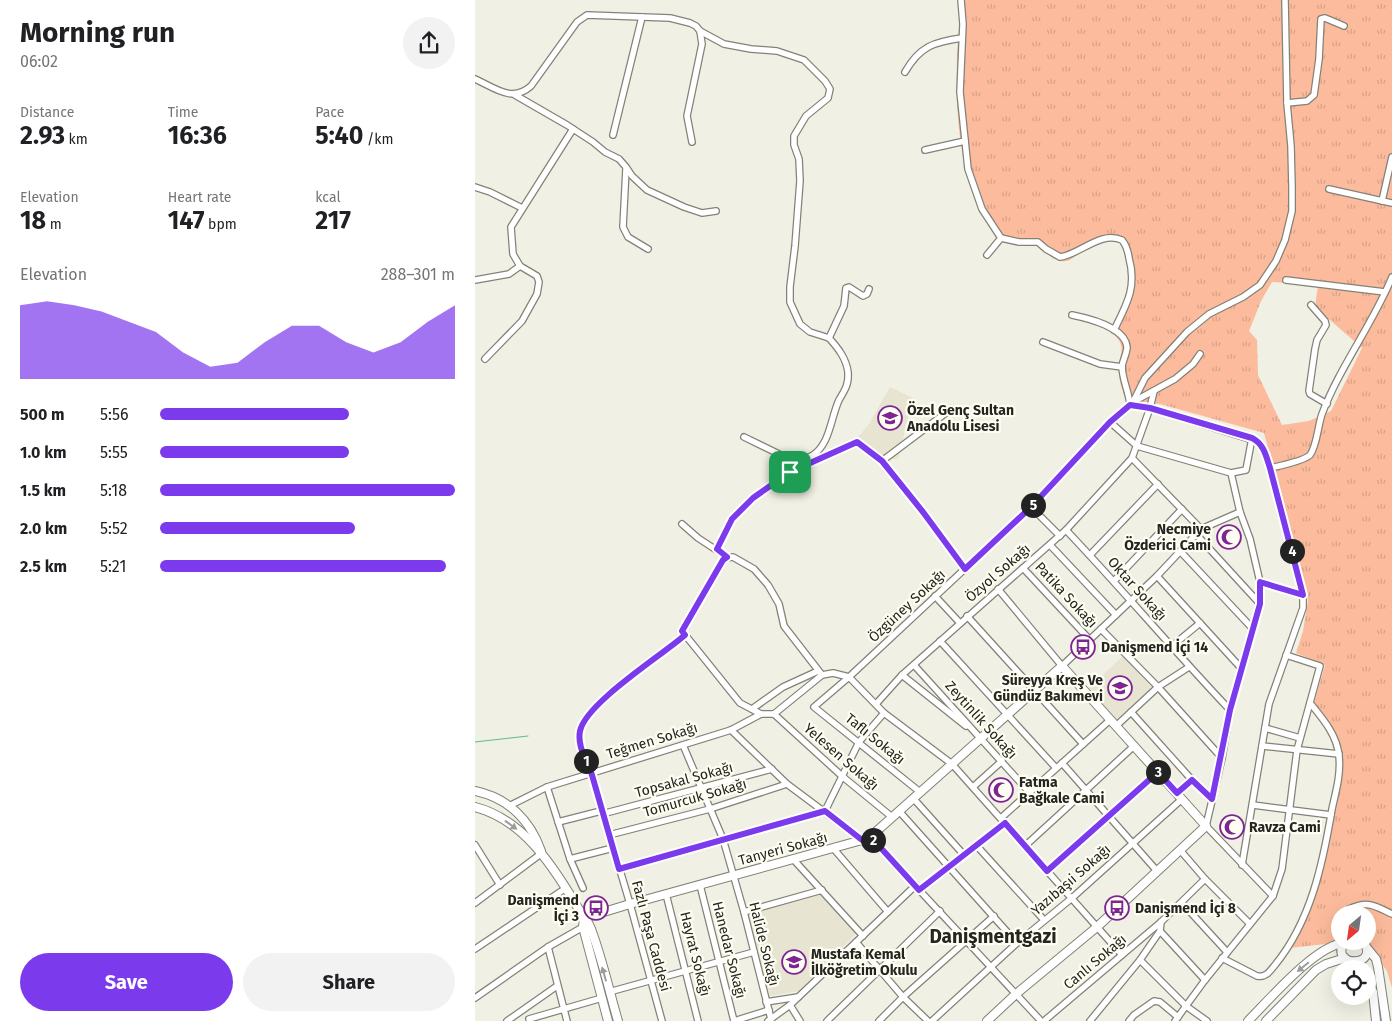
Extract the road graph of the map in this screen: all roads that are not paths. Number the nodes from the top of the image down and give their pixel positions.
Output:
1 (961, 0) edge
2 (1285, 0) edge
3 (642, 17) junction
4 (1344, 26) dead end
5 (699, 31) junction
6 (962, 38) junction
7 (905, 72) dead end
8 (475, 79) edge
9 (515, 94) junction
10 (1287, 103) junction
11 (573, 129) junction
12 (613, 135) dead end
13 (965, 141) junction
14 (692, 142) dead end
15 (925, 150) dead end
16 (1392, 158) edge
17 (626, 167) junction
18 (475, 186) edge
19 (1329, 189) dead end
20 (1382, 201) junction
21 (1392, 204) edge
22 (522, 208) junction
23 (716, 211) dead end
24 (1001, 238) junction
25 (648, 249) dead end
26 (987, 256) dead end
27 (521, 266) junction
28 (1392, 277) edge
29 (475, 280) edge
30 (1286, 280) dead end
31 (869, 288) dead end
32 (1385, 292) junction
33 (1311, 305) dead end
34 (1072, 315) dead end
35 (1114, 330) junction
36 (829, 338) junction
37 (1043, 342) dead end
38 (1200, 354) dead end
39 (485, 359) dead end
40 (1122, 367) junction
41 (1154, 391) junction
42 (1132, 403) junction
43 (1327, 404) junction
44 (1150, 408) junction
45 (951, 409) dead end
46 (1110, 422) junction
47 (744, 436) dead end
48 (1252, 438) junction
49 (1137, 446) junction
50 (1133, 458) junction
51 (882, 461) junction
52 (791, 463) junction
53 (1270, 468) junction
54 (790, 472) junction
55 (1231, 473) junction
56 (1158, 484) junction
57 (1031, 507) junction
58 (1182, 509) junction
59 (1240, 512) junction
60 (682, 524) dead end
61 (1066, 530) junction
62 (1198, 532) junction
63 (1060, 536) junction
64 (1050, 544) junction
65 (717, 549) junction
66 (1180, 551) junction
67 (1090, 555) junction
68 (727, 557) junction
69 (1023, 568) junction
70 (965, 569) junction
71 (1157, 576) junction
72 (1114, 581) junction
73 (1260, 582) junction
74 (998, 590) junction
75 (1303, 595) junction
76 (935, 596) junction
77 (1131, 600) junction
78 (1260, 604) junction
79 (1116, 615) junction
80 (967, 616) junction
81 (960, 623) junction
82 (1200, 623) junction
83 (1101, 629) junction
84 (1253, 629) junction
85 (685, 635) junction
86 (1090, 640) junction
87 (939, 641) junction
88 (1172, 646) junction
89 (1286, 654) junction
90 (914, 665) junction
91 (1062, 666) junction
92 (1189, 667) junction
93 (1241, 668) junction
94 (820, 673) junction
95 (902, 675) junction
96 (849, 677) junction
97 (1158, 687) junction
98 (1034, 691) junction
99 (1310, 703) junction
100 (876, 704) junction
101 (813, 707) joint
102 (752, 709) junction
103 (1230, 710) junction
104 (1131, 712) junction
105 (884, 713) junction
106 (761, 714) junction
107 (774, 714) junction
108 (1007, 715) junction
109 (1113, 723) junction
110 (1265, 728) junction
111 (731, 730) junction
112 (983, 737) junction
113 (1300, 738) junction
114 (859, 742) junction
115 (1083, 744) junction
116 (683, 745) junction
117 (1134, 746) junction
118 (1262, 746) junction
119 (1297, 750) junction
120 (1339, 754) junction
121 (1221, 758) junction
122 (1002, 761) junction
123 (1062, 763) junction
124 (953, 764) junction
125 (1056, 768) junction
126 (772, 769) junction
127 (591, 772) junction
128 (1158, 772) junction
129 (843, 777) junction
130 (1192, 780) junction
131 (787, 784) junction
132 (547, 787) junction
133 (973, 787) junction
134 (701, 788) junction
135 (1086, 790) junction
136 (475, 791) edge
137 (920, 792) junction
138 (1029, 792) junction
139 (485, 793) junction
140 (1179, 796) junction
141 (913, 798) junction
142 (1212, 799) junction
143 (1253, 805) junction
144 (509, 806) junction
145 (476, 807) edge
146 (710, 809) junction
147 (1290, 810) junction
148 (825, 811) junction
149 (899, 811) junction
150 (602, 812) junction
151 (1331, 815) junction
152 (892, 817) junction
153 (1109, 817) junction
154 (1003, 821) junction
155 (558, 822) junction
156 (1206, 826) junction
157 (609, 835) junction
158 (870, 836) junction
159 (723, 839) junction
160 (862, 840) junction
161 (1133, 842) junction
162 (475, 845) edge
163 (976, 846) junction
164 (1025, 846) junction
165 (613, 848) junction
166 (833, 848) junction
167 (1180, 850) junction
168 (542, 853) junction
169 (964, 855) junction
170 (570, 859) junction
171 (793, 859) junction
172 (1242, 865) junction
173 (949, 866) junction
174 (619, 869) junction
175 (1047, 871) junction
176 (1157, 871) junction
177 (733, 876) junction
178 (1205, 879) junction
179 (500, 885) junction
180 (700, 885) junction
181 (566, 888) junction
182 (583, 888) dead end
183 (918, 888) junction
184 (822, 890) junction
185 (666, 894) junction
186 (1273, 896) junction
187 (1072, 898) junction
188 (1182, 902) junction
189 (475, 903) edge
190 (630, 904) junction
191 (1376, 906) edge
192 (939, 911) junction
193 (744, 912) junction
194 (888, 912) junction
195 (1392, 914) edge
196 (994, 916) junction
197 (1044, 920) junction
198 (583, 922) junction
199 (1161, 922) junction
200 (1250, 924) junction
201 (1097, 927) junction
202 (1160, 931) junction
203 (863, 936) junction
204 (966, 940) junction
205 (856, 942) junction
206 (1017, 943) junction
207 (1331, 946) edge
208 (548, 947) junction
209 (475, 949) edge
210 (1342, 950) edge
211 (1369, 950) edge
212 (753, 952) junction
213 (1227, 952) junction
214 (1122, 955) junction
215 (1222, 958) junction
216 (1140, 960) junction
217 (1348, 960) edge
218 (719, 962) junction
219 (1331, 963) edge
220 (991, 966) junction
221 (880, 969) junction
222 (686, 971) junction
223 (651, 980) junction
224 (1205, 980) junction
225 (557, 986) junction
226 (609, 992) junction
227 (1017, 994) junction
228 (798, 997) junction
229 (903, 997) junction
230 (475, 998) edge
231 (602, 998) junction
232 (766, 1002) junction
233 (790, 1005) junction
234 (1374, 1005) edge
235 (1186, 1006) junction
236 (525, 1009) junction
237 (564, 1009) junction
238 (769, 1010) junction
239 (1176, 1019) edge
240 (530, 1020) edge
241 (769, 1020) edge
242 (507, 1021) edge
243 (567, 1021) edge
244 (608, 1021) edge
245 (617, 1021) edge
246 (662, 1021) edge
247 (698, 1021) edge
248 (734, 1021) edge
249 (800, 1021) edge
250 (827, 1021) edge
251 (879, 1021) edge
252 (928, 1021) edge
253 (932, 1021) edge
254 (987, 1021) edge
255 (1043, 1021) edge
256 (1090, 1021) edge
257 (1129, 1021) edge
258 (1207, 1021) edge
259 (1248, 1021) edge
260 (1265, 1021) edge
261 (1376, 1021) edge
262 (1386, 1021) edge

1 - 6 street
2 - 10 street
3 - 5 street
3 - 9 street
3 - 12 street
4 - 10 street
5 - 14 street
5 - 36 street
6 - 7 street
6 - 13 street
8 - 9 street
9 - 11 street
10 - 42 street
11 - 17 street
11 - 22 street
13 - 15 street
13 - 24 street
16 - 20 street
17 - 23 street
17 - 25 street
18 - 22 street
19 - 20 street
20 - 21 street
22 - 27 street
24 - 26 street
24 - 35 street
27 - 29 street
27 - 39 street
28 - 32 street
30 - 32 street
31 - 36 street
32 - 43 street
33 - 43 street
34 - 35 street
35 - 40 street
36 - 52 street
37 - 40 street
38 - 41 street
40 - 42 street
41 - 42 street
41 - 44 street
42 - 44 street
42 - 46 street, Özgüney Sokağı
43 - 53 street
44 - 48 street
44 - 49 street
45 - 51 street
46 - 49 street
46 - 57 street, Özgüney Sokağı
47 - 52 street
48 - 53 street
48 - 55 street
49 - 50 street
49 - 55 street
50 - 56 street
50 - 61 street, Özyol Sokağı
51 - 54 street
51 - 70 street
52 - 54 street
53 - 75 street
54 - 65 street
55 - 59 street
56 - 58 street
56 - 67 street
57 - 63 street
57 - 70 street, Özgüney Sokağı
58 - 62 street
58 - 72 street
59 - 62 street
59 - 73 street
60 - 65 street
61 - 63 street, Özyol Sokağı
61 - 67 street, Oktar Sokağı
62 - 66 street
62 - 78 street
63 - 64 street, Özyol Sokağı
64 - 69 street, Özyol Sokağı
64 - 79 street
65 - 68 street
66 - 71 street
66 - 84 street
67 - 72 street, Oktar Sokağı
68 - 85 street
68 - 94 street
69 - 74 street, Özyol Sokağı
69 - 86 street, Patika Sokağı
70 - 76 street, Özgüney Sokağı
71 - 77 street
71 - 82 street
72 - 77 street, Oktar Sokağı
73 - 75 street
73 - 78 street
74 - 80 street, Özyol Sokağı
74 - 91 street
75 - 89 street
76 - 81 street
76 - 96 street, Özgüney Sokağı
77 - 79 street
77 - 88 street, Oktar Sokağı
78 - 84 street
79 - 83 street
80 - 81 street, Özyol Sokağı
80 - 98 street
81 - 87 street, Özyol Sokağı
82 - 88 street
82 - 93 street
83 - 86 street
83 - 97 street
84 - 93 street
85 - 102 street
85 - 127 street, Fazlı Paşa Caddesi
86 - 91 street
87 - 90 street, Özyol Sokağı
87 - 108 street
88 - 92 street, Oktar Sokağı
89 - 99 street
89 - 110 street
90 - 95 street, Özyol Sokağı
90 - 112 street, Zeytinlik Sokağı
91 - 98 street, Tanyeri Sokağı
91 - 109 street
92 - 97 street
92 - 103 street, Oktar Sokağı
93 - 103 street
94 - 96 street
94 - 102 street
94 - 107 street
95 - 100 street, Özyol Sokağı
95 - 112 street
96 - 100 street
96 - 101 street, Özgüney Sokağı
97 - 104 street
97 - 121 street
98 - 108 street, Tanyeri Sokağı
98 - 115 street
99 - 113 street
99 - 120 street
100 - 105 street
101 - 114 street, Taflı Sokağı
102 - 106 street
103 - 121 street
104 - 109 street
104 - 130 street
105 - 114 street
105 - 124 street
106 - 107 street, Teğmen Sokağı
106 - 111 street, Teğmen Sokağı
107 - 129 street, Yelesen Sokağı
108 - 112 street, Tanyeri Sokağı
108 - 125 street
109 - 115 street
109 - 117 street
110 - 113 street
110 - 118 street
111 - 116 street, Teğmen Sokağı
111 - 126 street
112 - 122 street, Zeytinlik Sokağı
112 - 124 street, Tanyeri Sokağı
113 - 119 street
114 - 129 street
114 - 137 street, Taflı Sokağı
115 - 123 street
116 - 127 street, Teğmen Sokağı
116 - 134 street, Halide Sokağı
117 - 128 street
117 - 135 street
118 - 119 street
118 - 143 street
119 - 120 street
119 - 147 street
120 - 151 street
121 - 142 street
122 - 133 street
122 - 138 street, Zeytinlik Sokağı
123 - 125 street
123 - 135 street
124 - 133 street
124 - 137 street, Tanyeri Sokağı
125 - 138 street
126 - 131 street
126 - 134 street, Topsakal Sokağı
127 - 132 street, Teğmen Sokağı
127 - 150 street, Fazlı Paşa Caddesi
128 - 140 street
128 - 153 street
129 - 148 street
129 - 152 street, Yelesen Sokağı
130 - 140 street, Yazıbaşıi Sokağı
130 - 142 street
131 - 146 street, Tomurcuk Sokağı
131 - 148 street
132 - 144 street, Teğmen Sokağı
132 - 155 street
133 - 154 street
134 - 146 street, Halide Sokağı
134 - 150 street, Topsakal Sokağı
135 - 153 street
135 - 164 street
136 - 139 street
137 - 141 street, Tanyeri Sokağı
138 - 154 street
139 - 144 street
139 - 145 street
140 - 156 street
140 - 161 street, Yazıbaşıi Sokağı
141 - 149 street, Tanyeri Sokağı
141 - 169 street
142 - 156 street
143 - 147 street
143 - 172 street
144 - 168 street
145 -> 168 street
146 - 157 street, Tomurcuk Sokağı
146 - 159 street, Halide Sokağı
147 - 151 street
147 - 186 street
148 - 159 street
148 - 160 street
149 - 152 street, Tanyeri Sokağı
149 - 173 street
150 - 155 street, Topsakal Sokağı
150 - 157 street, Fazlı Paşa Caddesi
151 - 215 street
152 - 158 street, Tanyeri Sokağı
153 - 161 street
153 - 175 street
154 - 163 street
154 - 164 street
155 - 170 street
156 - 167 street
156 - 172 street
157 - 165 street, Fazlı Paşa Caddesi
158 - 160 street, Tanyeri Sokağı
158 - 183 street
159 - 174 street
159 - 177 street, Halide Sokağı
160 - 166 street, Tanyeri Sokağı
161 - 176 street
161 - 187 street, Yazıbaşıi Sokağı
162 - 179 street
163 - 169 street
163 - 197 street
164 - 175 street
165 - 170 street
165 - 174 street, Fazlı Paşa Caddesi
166 - 171 street, Tanyeri Sokağı
166 - 194 street
167 - 176 street
167 - 178 street
168 - 179 street
168 - 181 street
169 - 173 street
170 - 182 street
171 - 177 street, Tanyeri Sokağı
171 - 184 street
172 - 186 street
173 - 183 street
173 - 196 street
174 - 190 street, Fazlı Paşa Caddesi
175 - 187 street
176 - 201 street
177 - 180 street, Tanyeri Sokağı
177 - 193 street, Halide Sokağı
178 - 188 street, Canlı Sokağı
178 - 200 street
179 - 189 street
180 - 185 street, Tanyeri Sokağı
180 - 218 street, Hanedar Sokağı
181 - 198 street
181 - 209 street
183 - 192 street
183 - 194 street
184 - 193 street
184 - 203 street
185 - 190 street, Tanyeri Sokağı
185 - 222 street, Hayrat Sokağı
186 - 200 street
187 - 197 street, Yazıbaşıi Sokağı
187 - 201 street
188 - 199 street, Canlı Sokağı
188 - 213 street
190 - 198 street, Tanyeri Sokağı
190 - 223 street, Fazlı Paşa Caddesi
191 - 195 street
192 - 204 street
192 - 221 street
193 - 212 street, Halide Sokağı
194 - 203 street
196 - 204 street
196 - 206 street
197 - 206 street, Yazıbaşıi Sokağı
198 - 208 street
226 -> 198 street
198 - 231 street
199 - 202 street
199 - 214 street, Canlı Sokağı
200 - 213 street
201 - 214 street
201 - 227 street
202 - 216 street
202 - 224 street
203 - 205 street
204 - 220 street
204 - 229 street
205 - 221 street
205 - 228 street
206 - 220 street, Yazıbaşıi Sokağı
207 -> 259 street
208 - 225 street
208 - 230 street
210 - 217 street
211 - 262 street
212 - 218 street
212 - 232 street, Halide Sokağı
213 - 215 street
214 - 255 street, Canlı Sokağı
215 - 224 street
216 - 235 street
216 - 256 street
218 - 222 street
218 - 248 street, Hanedar Sokağı
219 - 260 street
220 - 227 street
220 - 253 street, Yazıbaşıi Sokağı
221 - 229 street
221 - 250 street
222 - 223 street
222 - 247 street, Hayrat Sokağı
223 - 226 street
223 - 246 street, Fazlı Paşa Caddesi
224 - 235 street
225 - 236 street
225 - 237 street
226 - 245 street
227 - 254 street
227 - 255 street
228 - 232 street
228 - 233 street
229 - 251 street
229 - 252 street
231 - 237 street
231 - 244 street
232 - 238 street, Halide Sokağı
233 - 241 street
233 - 249 street
234 - 261 street
235 - 239 street
235 - 258 street
236 - 240 street
236 - 242 street
237 - 240 street
237 - 243 street
238 - 241 street, Halide Sokağı
238 - 248 street
239 - 257 street

